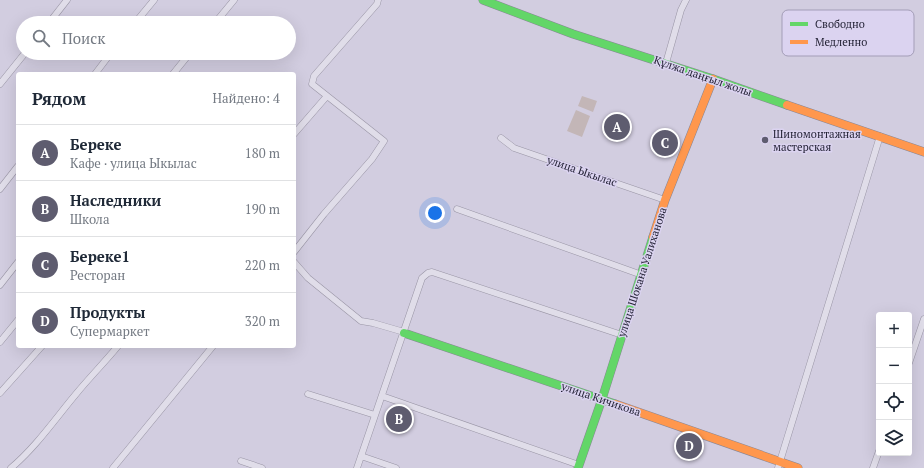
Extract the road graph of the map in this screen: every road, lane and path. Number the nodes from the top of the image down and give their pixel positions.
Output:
1 (67, 0) edge
2 (154, 0) edge
3 (234, 0) edge
4 (378, 0) edge
5 (486, 0) edge
6 (686, 0) edge
7 (54, 16) edge
8 (141, 16) edge
9 (221, 16) edge
10 (20, 60) edge
11 (106, 60) edge
12 (184, 60) edge
13 (666, 63) junction
14 (97, 72) edge
15 (175, 72) edge
16 (714, 79) junction
17 (0, 84) edge
18 (327, 96) junction
19 (296, 132) edge
20 (880, 136) junction
21 (501, 138) dead end
22 (924, 152) edge
23 (16, 169) edge
24 (0, 189) edge
25 (665, 200) junction
26 (457, 209) dead end
27 (296, 249) edge
28 (16, 264) edge
29 (296, 264) edge
30 (642, 275) junction
31 (0, 284) edge
32 (924, 319) edge
33 (16, 322) edge
34 (404, 333) junction
35 (622, 335) junction
36 (0, 342) edge
37 (40, 348) edge
38 (116, 348) edge
39 (211, 348) edge
40 (912, 354) edge
41 (0, 393) edge
42 (308, 394) dead end
43 (382, 396) junction
44 (602, 399) junction
45 (375, 415) junction
46 (361, 456) junction
47 (878, 456) edge
48 (241, 461) dead end
49 (779, 465) edge
50 (578, 466) edge
51 (11, 468) edge
52 (113, 468) edge
53 (262, 468) edge
54 (357, 468) edge
55 (396, 468) edge
56 (798, 468) edge
57 (873, 468) edge

1 - 7 street
2 - 8 street
3 - 9 street
4 - 18 street
5 - 13 street, Құлжа даңғыл жолы
6 - 13 street
10 - 17 street
11 - 14 street
12 - 15 street
13 - 16 street, Құлжа даңғыл жолы
16 - 20 street, Құлжа даңғыл жолы
16 - 25 street, улица Шокана Уалиханова
18 - 19 street
18 - 27 street
20 - 22 street, Құлжа даңғыл жолы
20 - 49 street
21 - 25 street, улица Ыкылас
23 - 24 street
25 - 30 street, улица Шокана Уалиханова
26 - 30 street
28 - 31 street
29 - 34 street
30 - 35 street, улица Шокана Уалиханова
32 - 40 street
33 - 36 street
34 - 35 street
34 - 43 street
34 - 44 street, улица Кичикова
35 - 44 street, улица Шокана Уалиханова
37 - 41 street
38 - 51 street
39 - 52 street
42 - 45 street
43 - 45 street
43 - 50 street
44 - 49 street, улица Кичикова
44 - 50 street, улица Шокана Уалиханова
45 - 46 street
46 - 54 street
46 - 55 street
47 - 57 street
48 - 53 street
49 - 56 street, улица Кичикова

